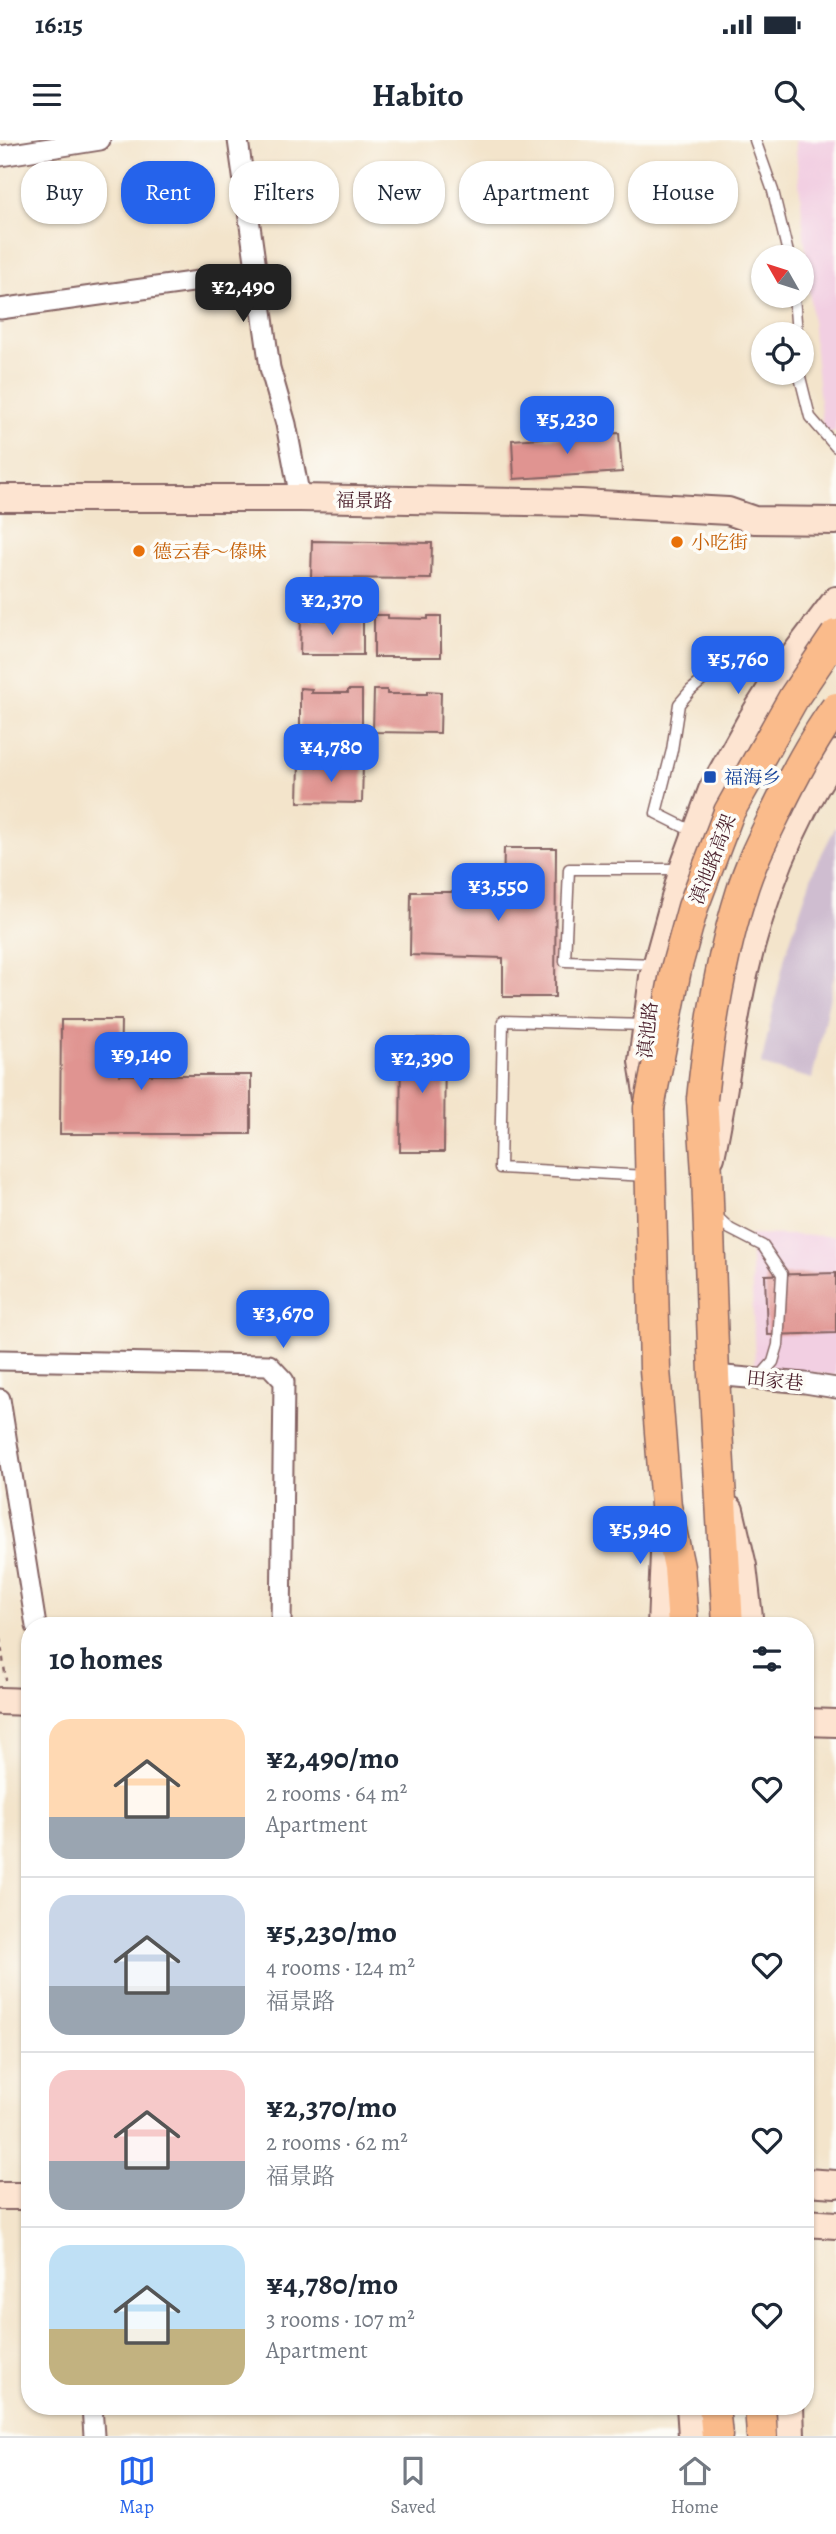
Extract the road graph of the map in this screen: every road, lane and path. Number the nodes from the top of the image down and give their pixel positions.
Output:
1 (100, 140) edge
2 (238, 140) edge
3 (755, 140) edge
4 (0, 156) edge
5 (786, 245) edge
6 (256, 273) junction
7 (0, 309) edge
8 (802, 385) edge
9 (836, 447) edge
10 (0, 498) edge
11 (300, 498) junction
12 (836, 505) edge
13 (728, 511) junction
14 (836, 521) edge
15 (836, 600) edge
16 (836, 636) edge
17 (804, 640) junction
18 (780, 674) junction
19 (836, 708) edge
20 (836, 754) edge
21 (696, 834) junction
22 (683, 869) junction
23 (657, 964) junction
24 (647, 1025) junction
25 (649, 1108) junction
26 (707, 1172) junction
27 (651, 1177) junction
28 (708, 1209) junction
29 (0, 1360) edge
30 (714, 1375) junction
31 (759, 1378) junction
32 (836, 1388) edge
33 (0, 1399) edge
34 (718, 1456) junction
35 (666, 1506) junction
36 (35, 1617) edge
37 (281, 1617) edge
38 (661, 1617) edge
39 (682, 1617) edge
40 (727, 1617) edge
41 (749, 1617) edge
42 (0, 1638) edge
43 (13, 1701) edge
44 (814, 1722) edge
45 (836, 1723) edge
46 (814, 2183) edge
47 (836, 2184) edge
48 (0, 2196) edge
49 (21, 2196) edge
50 (814, 2224) edge
51 (836, 2225) edge
52 (93, 2415) edge
53 (691, 2415) edge
54 (715, 2415) edge
55 (761, 2415) edge
56 (790, 2415) edge
57 (94, 2436) edge
58 (692, 2436) edge
59 (717, 2436) edge
60 (762, 2436) edge
61 (791, 2436) edge

1 - 4 street
2 - 6 street
3 - 5 lane
6 - 7 street
6 - 11 street
8 - 9 lane
10 - 11 street, 福景路
11 - 13 street, 福景路
12 - 13 street, 福景路
13 - 14 street, 福景路
15 - 17 street, 滇池路
16 - 17 street
16 - 25 main road, 滇池路高架, bridge
17 - 18 street, 滇池路
18 - 21 street, 滇池路
18 - 21 lane
19 - 26 main road, 滇池路高架, bridge
20 - 26 street
21 - 22 street, 滇池路
22 - 23 street, 滇池路
22 - 23 lane
23 - 24 street, 滇池路
24 - 25 street, 滇池路
24 - 27 lane
25 - 27 main road, 滇池路
26 - 28 main road
27 - 35 main road, 滇池路
28 - 30 main road
28 - 31 lane
29 - 37 street
30 - 31 street, 田家巷
30 - 34 main road
31 - 32 street, 田家巷
33 - 36 street
34 - 40 main road
34 - 41 street
35 - 38 street, 滇池路
35 - 39 main road, 滇池路
42 - 43 path
44 - 45 street
46 - 47 street
48 - 49 street
50 - 51 street
52 - 57 street
53 - 58 street
54 - 59 main road
55 - 60 main road
56 - 61 street

